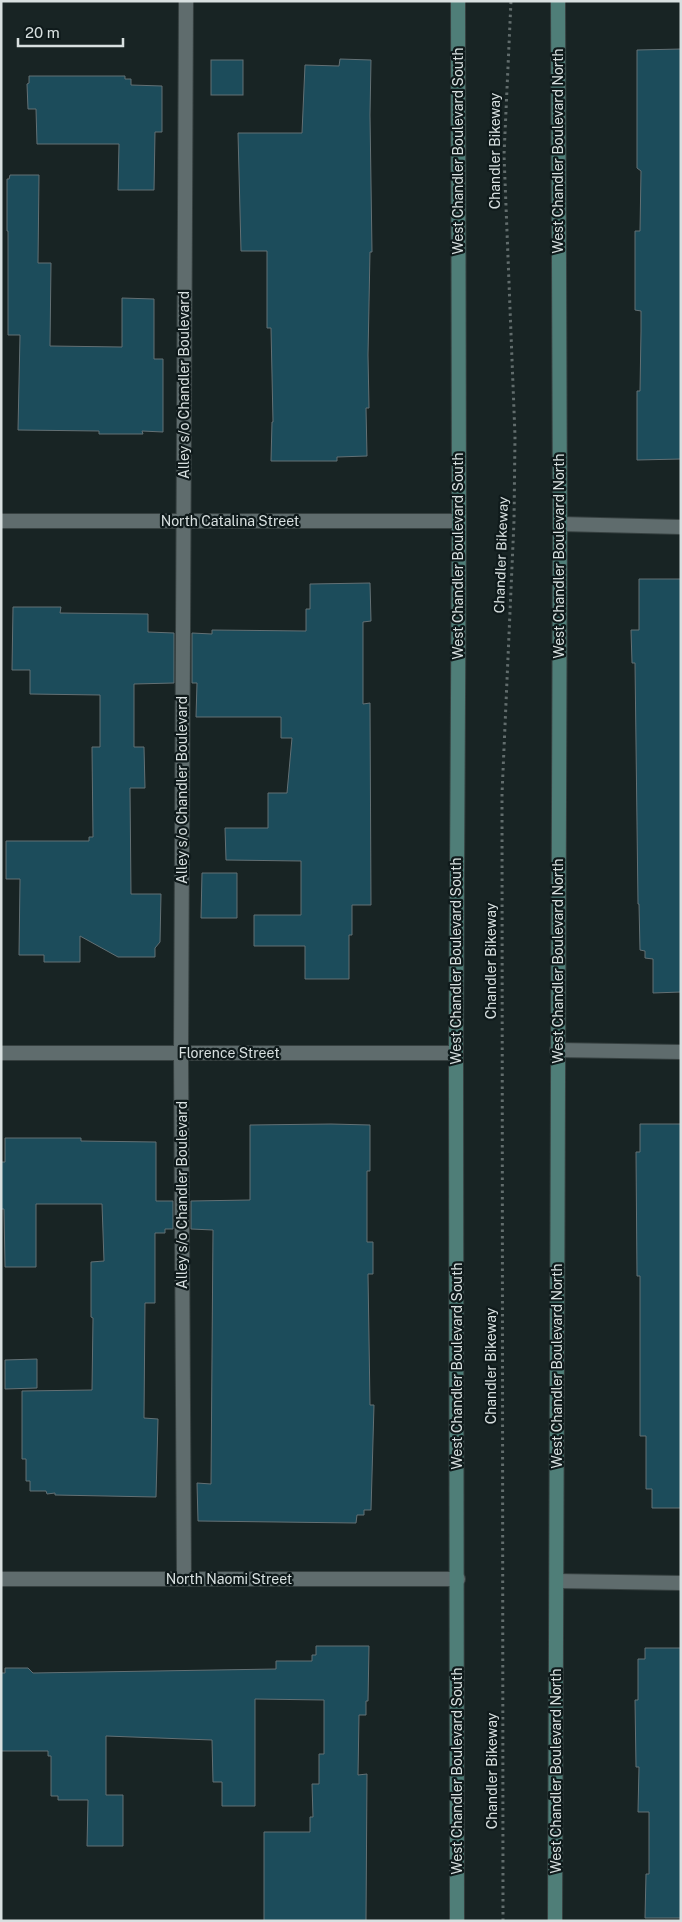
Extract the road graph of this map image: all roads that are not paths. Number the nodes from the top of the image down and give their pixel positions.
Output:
1 (186, 1) edge
2 (458, 1) edge
3 (558, 1) edge
4 (1, 520) edge
5 (459, 520) junction
6 (184, 521) junction
7 (560, 524) junction
8 (681, 526) edge
9 (557, 1050) junction
10 (1, 1052) edge
11 (681, 1052) edge
12 (181, 1053) junction
13 (456, 1053) junction
14 (1, 1578) edge
15 (184, 1579) junction
16 (458, 1579) junction
17 (557, 1581) junction
18 (681, 1583) edge
19 (457, 1921) edge
20 (555, 1921) edge

1 - 6 street, Alley s/o Chandler Boulevard
2 - 5 main road, West Chandler Boulevard South
3 - 7 main road, West Chandler Boulevard North
4 - 6 street, North Catalina Street
5 - 6 street, North Catalina Street
5 - 13 main road, West Chandler Boulevard South
6 - 12 street, Alley s/o Chandler Boulevard
7 - 8 street
7 - 9 main road, West Chandler Boulevard North
9 - 11 street
9 - 17 main road, West Chandler Boulevard North
10 - 12 street, Florence Street
12 - 13 street, Florence Street
12 - 15 street, Alley s/o Chandler Boulevard
13 - 16 main road, West Chandler Boulevard South
14 - 15 street, North Naomi Street
15 - 16 street, North Naomi Street
16 - 19 main road, West Chandler Boulevard South
17 - 18 street
17 - 20 main road, West Chandler Boulevard North

